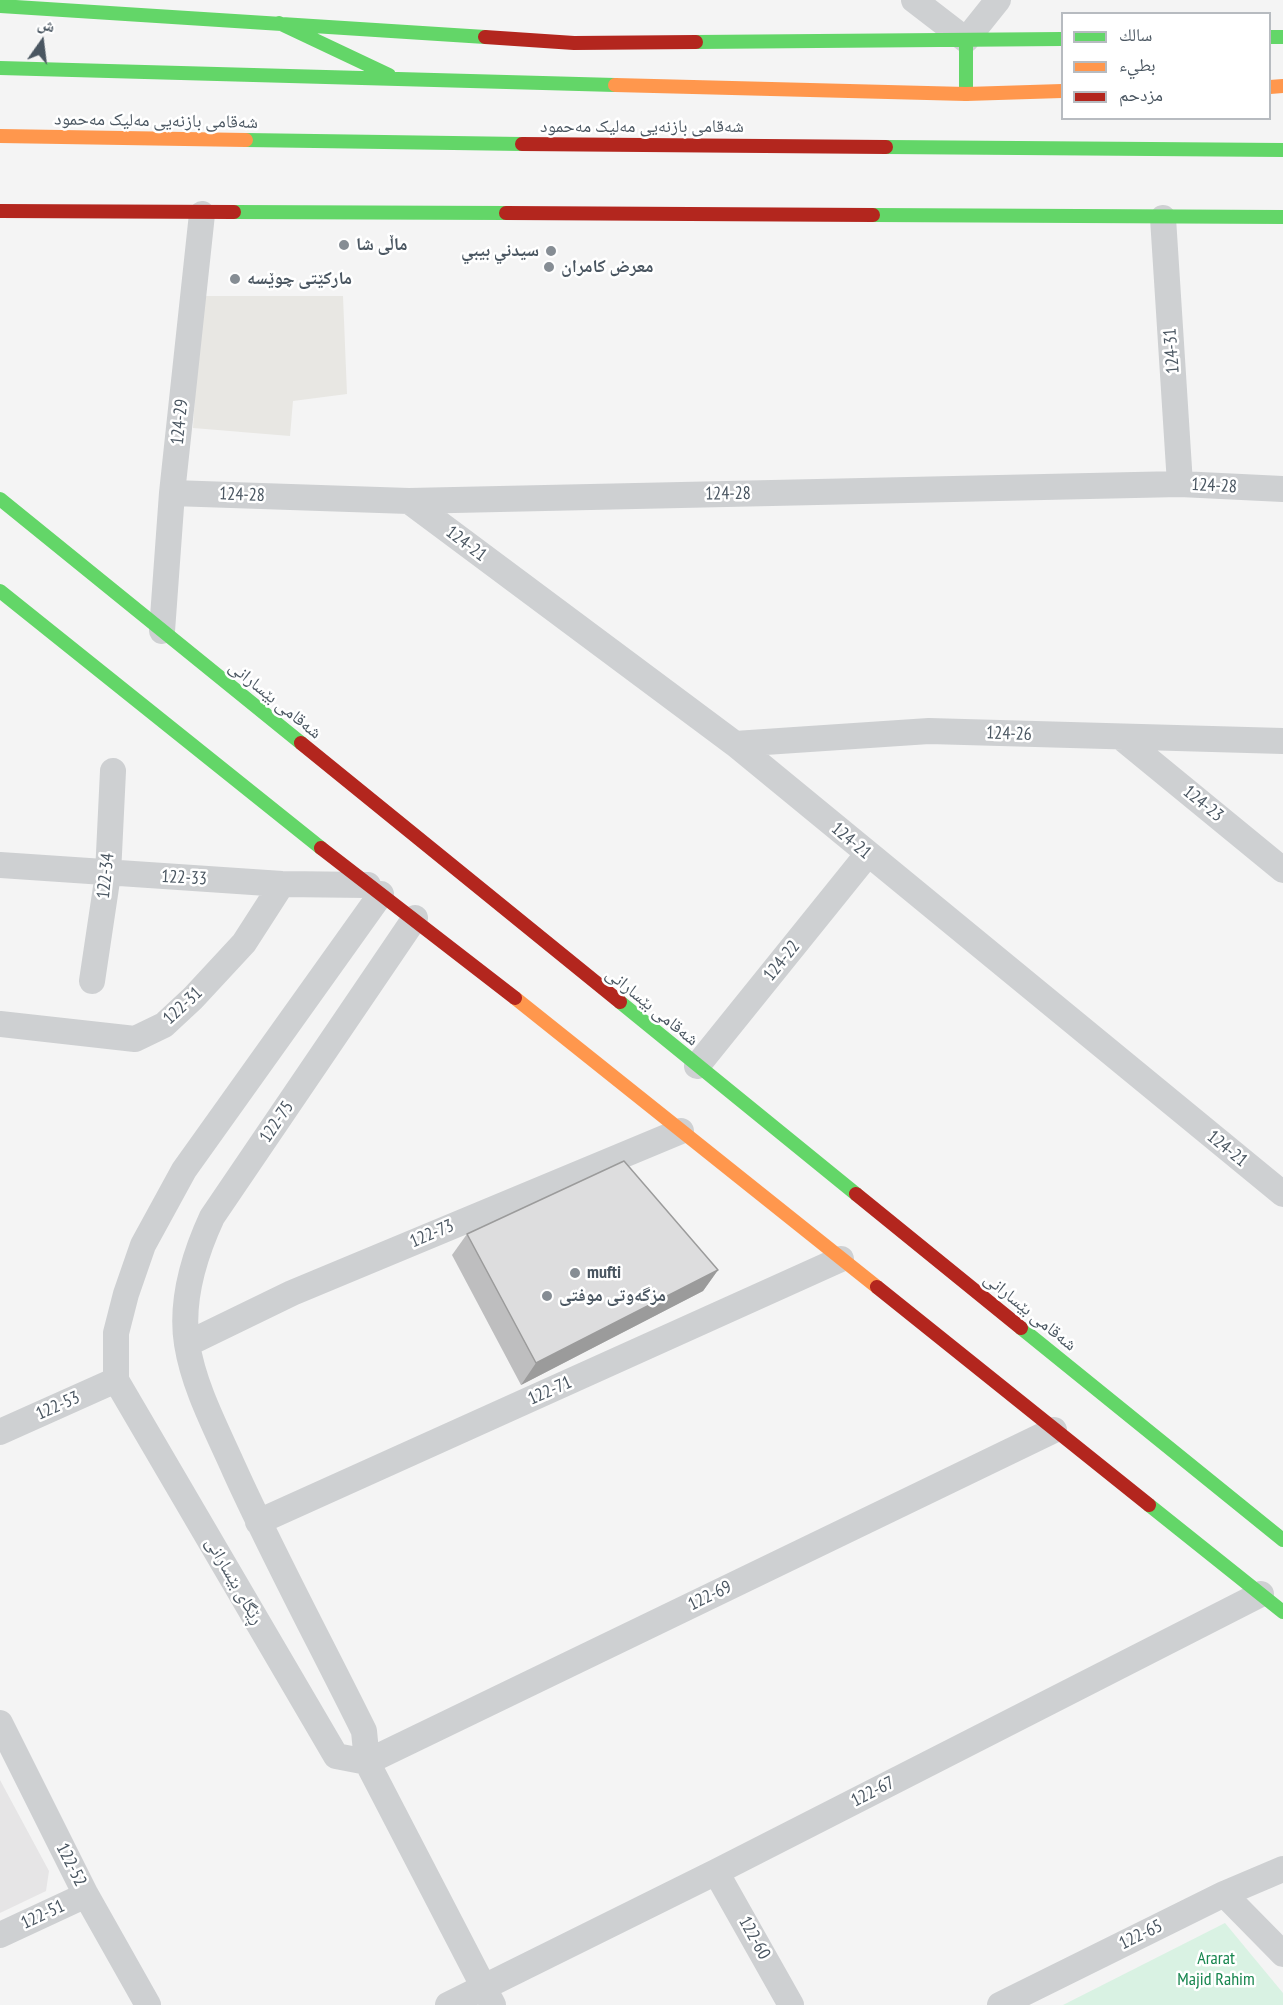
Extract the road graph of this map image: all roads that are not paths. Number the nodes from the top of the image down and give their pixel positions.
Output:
1 (914, 0) edge
2 (998, 0) edge
3 (0, 6) edge
4 (279, 23) junction
5 (1061, 39) edge
6 (966, 40) junction
7 (0, 68) edge
8 (399, 80) junction
9 (1061, 92) edge
10 (966, 94) junction
11 (0, 136) edge
12 (1283, 150) edge
13 (0, 211) edge
14 (202, 214) junction
15 (1283, 217) edge
16 (1163, 218) junction
17 (1180, 484) junction
18 (1283, 489) edge
19 (172, 493) junction
20 (0, 499) edge
21 (409, 501) junction
22 (0, 591) edge
23 (162, 631) junction
24 (1122, 738) junction
25 (1283, 741) edge
26 (735, 744) junction
27 (113, 771) dead end
28 (867, 855) junction
29 (0, 865) edge
30 (1283, 870) edge
31 (108, 874) junction
32 (282, 884) junction
33 (375, 890) junction
34 (415, 918) junction
35 (92, 981) dead end
36 (0, 1024) edge
37 (697, 1066) junction
38 (681, 1131) junction
39 (1283, 1194) edge
40 (841, 1259) junction
41 (187, 1344) junction
42 (116, 1380) junction
43 (1054, 1430) junction
44 (0, 1432) edge
45 (258, 1522) junction
46 (1283, 1540) edge
47 (1260, 1594) junction
48 (1283, 1612) edge
49 (0, 1723) edge
50 (367, 1762) junction
51 (1283, 1869) edge
52 (717, 1872) junction
53 (1224, 1894) junction
54 (86, 1895) junction
55 (0, 1935) edge
56 (1283, 1954) edge
57 (489, 1996) edge
58 (148, 2005) edge
59 (448, 2005) edge
60 (791, 2005) edge
61 (1000, 2005) edge

1 - 6 street
2 - 6 street
3 - 4 main road
4 - 6 main road
4 - 8 main road
5 - 6 main road
6 - 10 main road
7 - 8 main road
8 - 10 main road
9 - 10 main road
11 - 12 main road, شەقامی بازنەیی مەلیک مەحمود
13 - 14 main road
14 - 16 main road
14 - 19 street, 124-29
15 - 16 main road
16 - 17 street, 124-31
17 - 18 street, 124-28
17 - 21 street, 124-28
19 - 21 street, 124-28
19 - 23 street, 124-29
20 - 23 main road, شەقامی بێسارانی
21 - 26 street, 124-21
22 - 33 main road
23 - 37 main road, شەقامی بێسارانی
24 - 25 street, 124-26
24 - 26 street, 124-26
24 - 30 street, 124-23
26 - 28 street, 124-21
27 - 31 street, 122-34
28 - 37 street, 124-22
28 - 39 street, 124-21
29 - 31 street, 122-33
31 - 32 street, 122-33
31 - 35 street, 122-34
32 - 33 street, 122-33
32 - 36 street, 122-31
33 - 34 main road
33 - 42 street
34 - 38 main road
34 - 41 street, 122-75
37 - 46 main road, شەقامی بێسارانی
38 - 40 main road
38 - 41 street, 122-73
40 - 43 main road
40 - 45 street, 122-71
41 - 45 street
42 - 44 street, 122-53
42 - 50 street, ڕێگای بێسارانی
43 - 47 main road
43 - 50 street, 122-69
45 - 50 street
47 - 48 main road
47 - 52 street, 122-67
49 - 54 street, 122-52
50 - 57 street
51 - 53 street, 122-65
52 - 57 street, 122-67
52 - 60 street, 122-60
53 - 56 street
53 - 61 street, 122-65
54 - 55 street, 122-51
54 - 58 street, 122-52
57 - 59 street, 122-67

